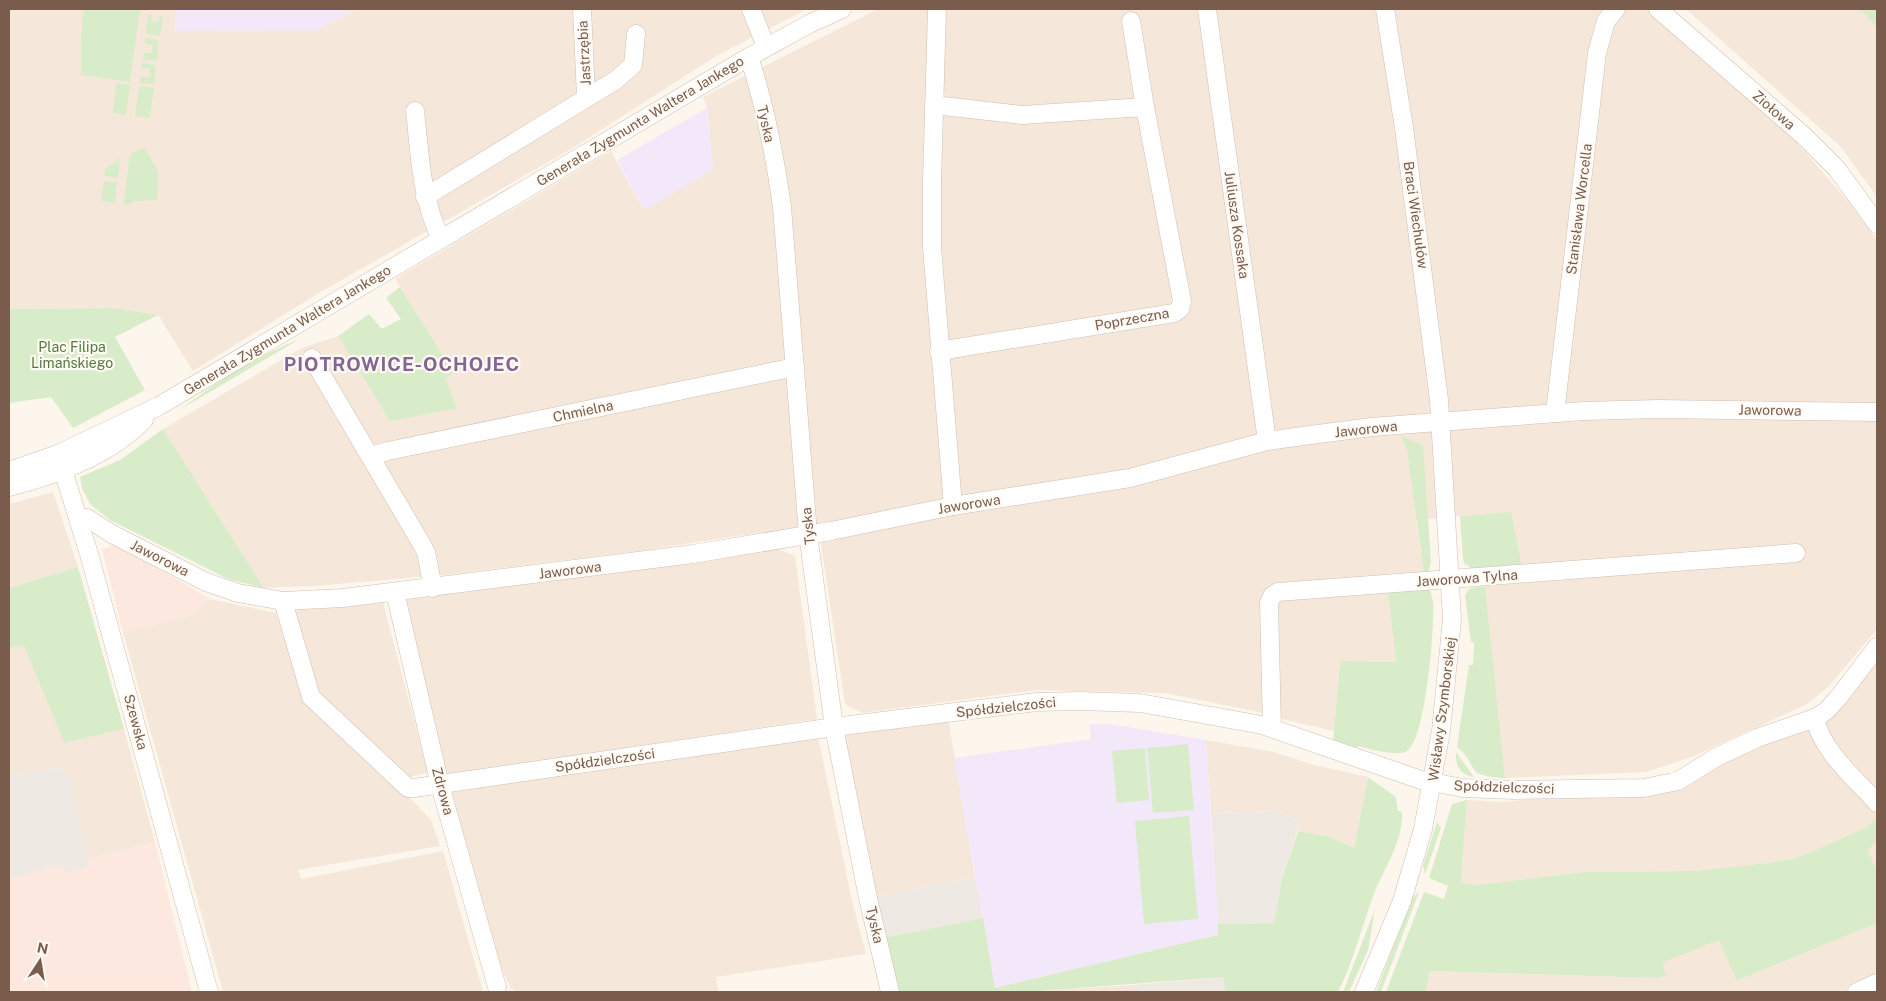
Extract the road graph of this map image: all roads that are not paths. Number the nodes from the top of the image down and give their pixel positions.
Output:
1 (582, 9) edge
2 (751, 9) edge
3 (842, 9) edge
4 (937, 9) edge
5 (1206, 9) edge
6 (1385, 9) edge
7 (1616, 9) edge
8 (1658, 9) edge
9 (1130, 21) dead end
10 (636, 34) dead end
11 (766, 47) junction
12 (748, 57) junction
13 (586, 97) junction
14 (934, 105) junction
15 (1146, 108) junction
16 (415, 111) dead end
17 (425, 197) junction
18 (1877, 224) edge
19 (441, 239) junction
20 (939, 351) junction
21 (312, 358) dead end
22 (795, 367) junction
23 (1877, 412) edge
24 (1556, 413) junction
25 (1441, 422) junction
26 (1267, 441) junction
27 (371, 456) junction
28 (60, 462) junction
29 (9, 471) edge
30 (9, 487) edge
31 (953, 506) junction
32 (78, 518) junction
33 (808, 534) junction
34 (1796, 553) dead end
35 (1451, 579) junction
36 (433, 588) junction
37 (395, 592) junction
38 (283, 601) junction
39 (1877, 647) edge
40 (1815, 718) junction
41 (834, 727) junction
42 (1272, 728) junction
43 (1433, 782) junction
44 (440, 785) junction
45 (1877, 803) edge
46 (1877, 983) edge
47 (497, 987) dead end
48 (1366, 990) edge
49 (209, 992) edge
50 (890, 992) edge
51 (1857, 992) edge

1 - 13 street, Jastrzębia
2 - 11 street
3 - 11 street, Generała Zygmunta Waltera Jankego
4 - 14 street
5 - 26 street, Juliusza Kossaka
6 - 25 street, Braci Wiechułów
7 - 24 street, Stanisława Worcella
8 - 18 street, Ziołowa
9 - 15 street, Poprzeczna
10 - 13 street
11 - 12 street, Generała Zygmunta Waltera Jankego
12 - 19 street, Generała Zygmunta Waltera Jankego
12 - 22 street, Tyska
13 - 17 street
14 - 15 street
14 - 20 street
15 - 20 street, Poprzeczna
16 - 17 street
17 - 19 street
19 - 28 street, Generała Zygmunta Waltera Jankego
20 - 31 street
21 - 27 street
22 - 27 street, Chmielna
22 - 33 street, Tyska
23 - 24 street, Jaworowa
24 - 25 street, Jaworowa
25 - 26 street, Jaworowa
25 - 35 street, Wisławy Szymborskiej
26 - 31 street, Jaworowa
27 - 36 street
28 - 29 street, Generała Zygmunta Waltera Jankego
28 - 30 street, Generała Zygmunta Waltera Jankego
28 - 32 street, Szewska
31 - 33 street, Jaworowa
32 - 38 street, Jaworowa
32 - 49 street, Szewska
33 - 36 street, Jaworowa
33 - 41 street, Tyska
34 - 35 street, Jaworowa Tylna
35 - 42 street, Jaworowa Tylna
35 - 43 street, Wisławy Szymborskiej
36 - 37 street, Jaworowa
37 - 38 street, Jaworowa
37 - 44 street, Zdrowa
38 - 44 street, Spółdzielczości
39 - 40 street
40 - 43 street, Spółdzielczości
40 - 45 street
41 - 42 street, Spółdzielczości
41 - 44 street, Spółdzielczości
41 - 50 street, Tyska
42 - 43 street, Spółdzielczości
43 - 48 street, Wisławy Szymborskiej
44 - 47 street, Zdrowa
46 - 51 street

